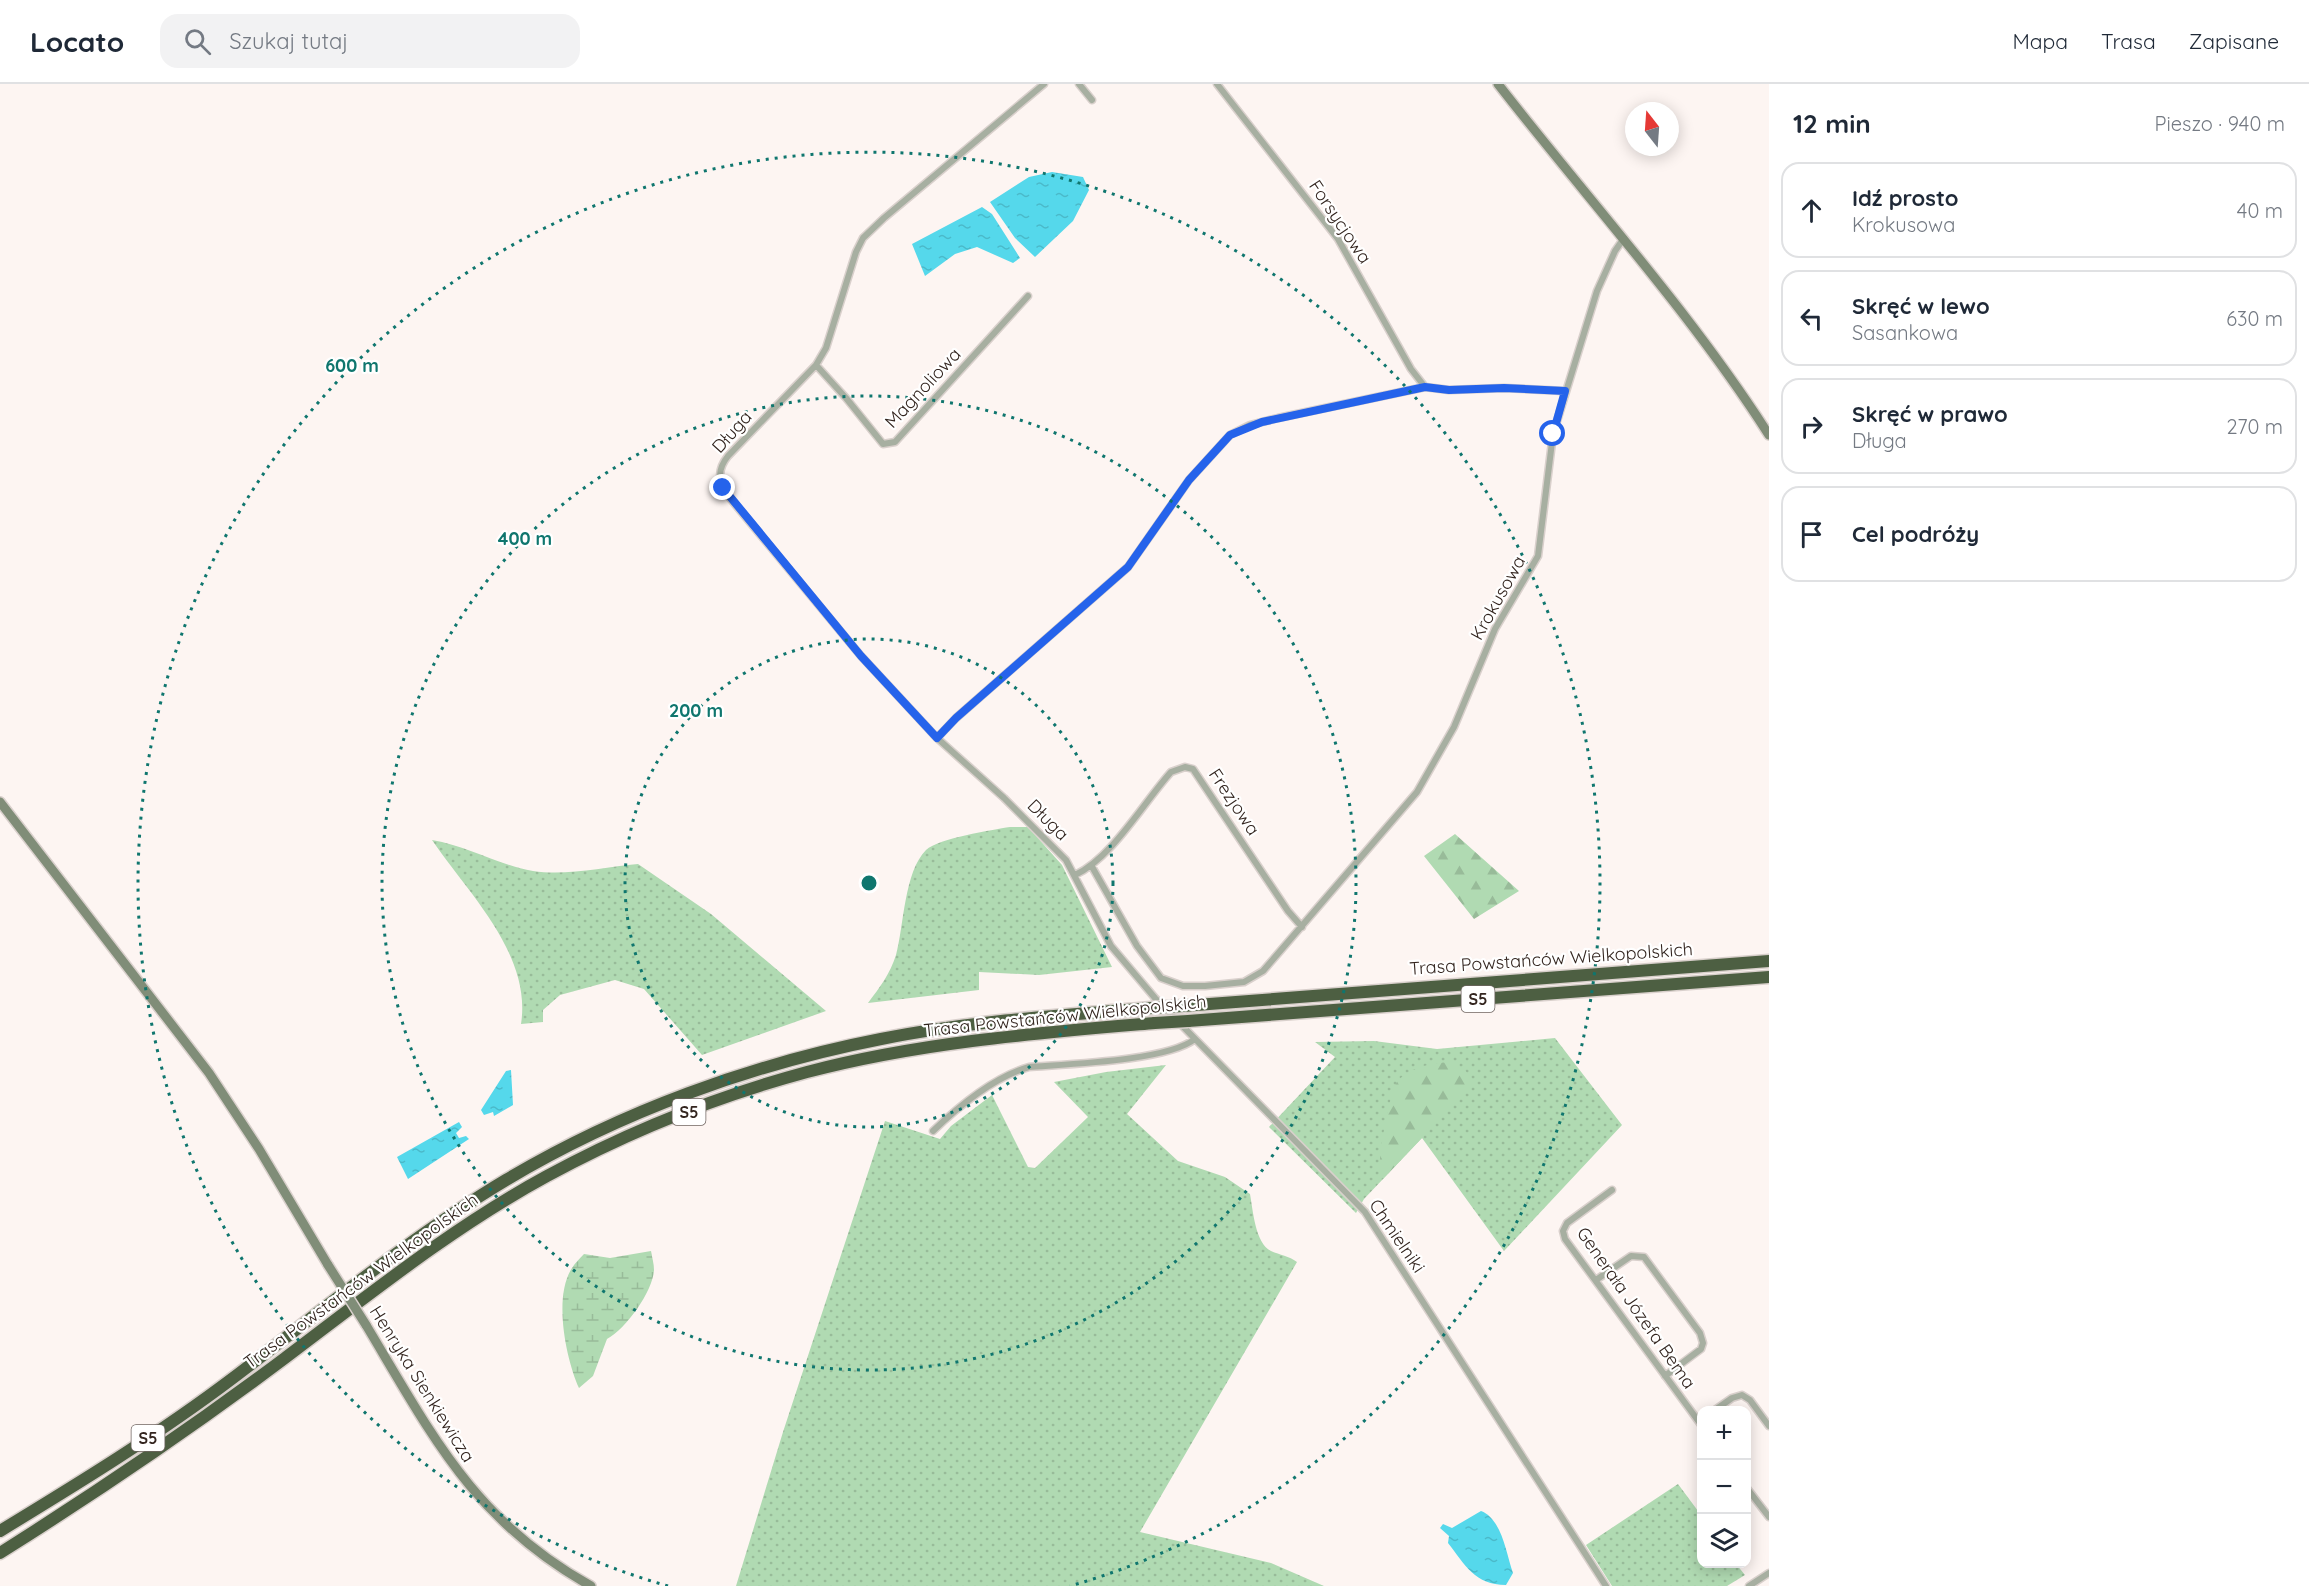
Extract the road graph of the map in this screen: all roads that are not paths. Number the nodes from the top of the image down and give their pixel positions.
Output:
1 (1044, 84) edge
2 (1079, 84) edge
3 (1216, 84) edge
4 (1498, 84) edge
5 (1092, 100) dead end
6 (1624, 238) junction
7 (1028, 296) dead end
8 (816, 365) junction
9 (1425, 387) junction
10 (1565, 391) junction
11 (1769, 435) edge
12 (937, 738) junction
13 (0, 802) edge
14 (1091, 865) junction
15 (1075, 875) junction
16 (1302, 927) junction
17 (1111, 945) joint
18 (1769, 961) edge
19 (1769, 977) edge
20 (1195, 1039) junction
21 (933, 1131) dead end
22 (1612, 1190) dead end
23 (1596, 1280) junction
24 (1665, 1376) junction
25 (1721, 1406) edge
26 (1697, 1418) edge
27 (1769, 1426) edge
28 (1751, 1491) edge
29 (1766, 1507) edge
30 (1769, 1517) edge
31 (0, 1531) edge
32 (0, 1553) edge
33 (1769, 1573) edge
34 (591, 1586) edge
35 (1606, 1586) edge
36 (1749, 1586) edge

1 - 8 street, Długa
2 - 5 street
3 - 9 street, Forsycjowa
4 - 6 street
6 - 10 street, Krokusowa
6 - 11 street
7 - 8 street, Magnoliowa
8 - 12 street, Długa
9 - 10 street
9 - 12 street
10 - 16 street, Krokusowa
12 - 15 street, Długa
13 - 34 street, Henryka Sienkiewicza, bridge
14 - 15 street, Frezjowa
14 - 16 street, Krokusowa
14 - 16 street, Frezjowa
15 - 17 street, Długa
17 - 20 street, Chmielniki
18 - 31 highway, Trasa Powstańców Wielkopolskich / S5, bridge
19 - 32 highway, Trasa Powstańców Wielkopolskich / S5, bridge
20 - 21 street
20 - 35 street, Chmielniki
22 - 23 street, Generała Józefa Bema
23 - 24 street, Generała Józefa Bema
23 - 24 street
24 - 26 street, Generała Józefa Bema
25 - 27 street
28 - 29 street
29 - 30 street
33 - 36 street

